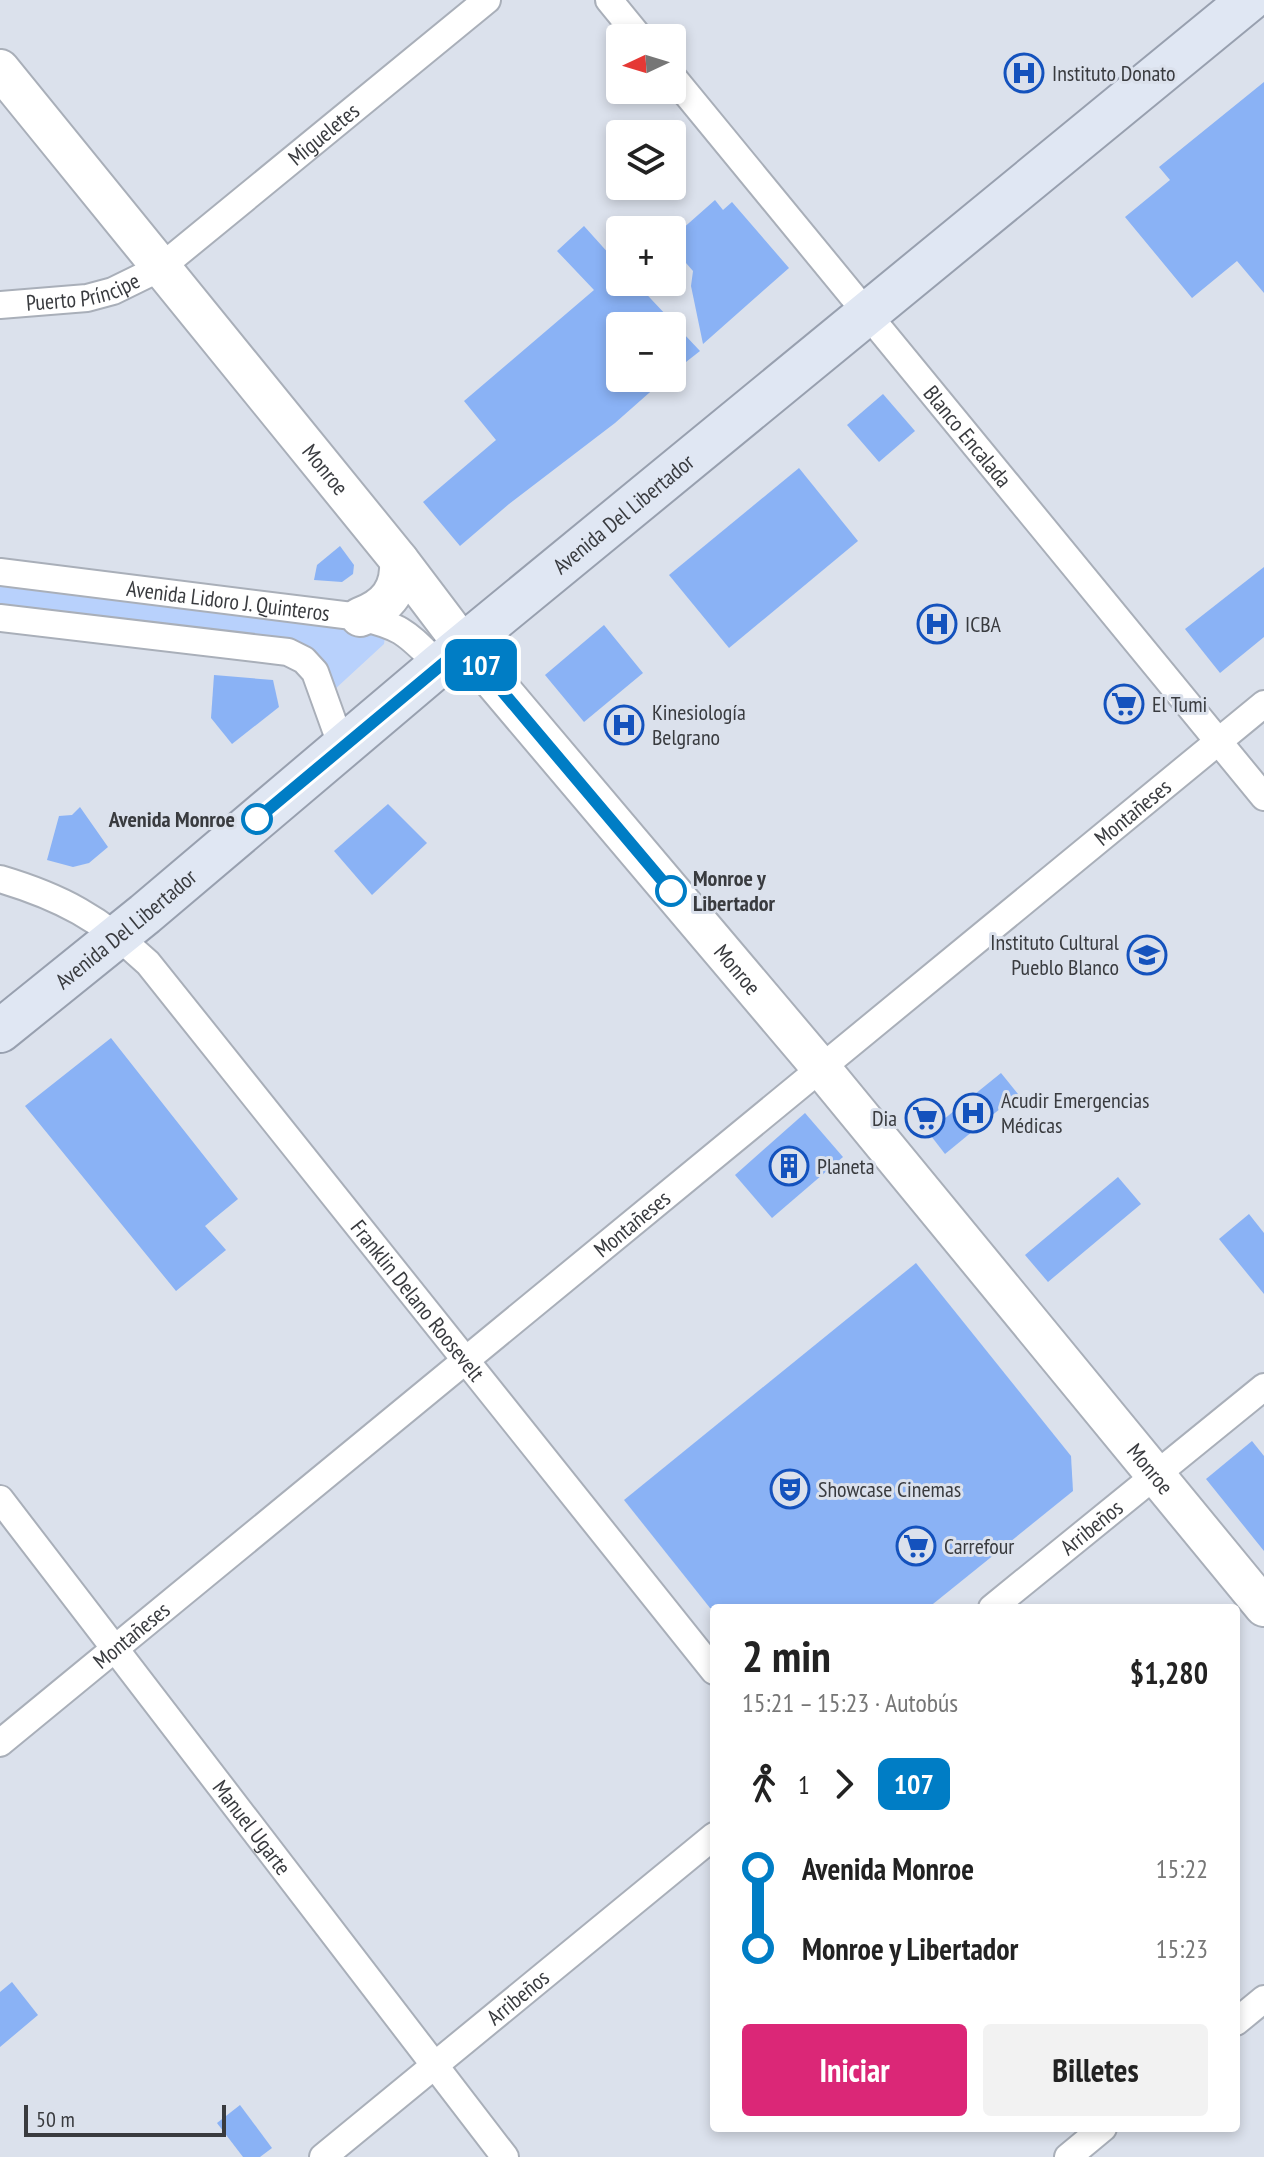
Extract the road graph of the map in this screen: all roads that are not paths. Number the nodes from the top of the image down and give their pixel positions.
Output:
1 (487, 0) edge
2 (609, 0) edge
3 (1249, 0) edge
4 (629, 24) edge
5 (0, 69) edge
6 (686, 93) edge
7 (160, 268) junction
8 (0, 305) edge
9 (867, 314) junction
10 (399, 560) junction
11 (0, 572) edge
12 (360, 617) junction
13 (0, 618) edge
14 (451, 655) junction
15 (1264, 704) edge
16 (1218, 742) junction
17 (342, 747) junction
18 (1264, 797) edge
19 (0, 879) edge
20 (118, 935) junction
21 (0, 1031) edge
22 (821, 1068) junction
23 (467, 1360) junction
24 (1264, 1387) edge
25 (1154, 1476) junction
26 (0, 1499) edge
27 (997, 1604) edge
28 (1264, 1607) edge
29 (114, 1647) junction
30 (710, 1666) edge
31 (0, 1743) edge
32 (710, 1839) edge
33 (1264, 1999) edge
34 (1240, 2019) edge
35 (435, 2066) junction
36 (323, 2157) edge
37 (505, 2157) edge

1 - 7 street, Migueletes
2 - 4 street
3 - 9 main road, Avenida Del Libertador
5 - 7 main road, Monroe
6 - 9 street, Blanco Encalada
7 - 8 street, Puerto Príncipe
7 - 10 main road, Monroe
9 - 14 main road, Avenida Del Libertador
9 - 16 street, Blanco Encalada
10 - 12 main road
10 - 14 main road, Monroe
11 - 12 street, Avenida Lidoro J. Quinteros
12 - 14 street, Avenida Lidoro J. Quinteros
13 - 17 street, Avenida Lidoro J. Quinteros
14 - 17 main road, Avenida Del Libertador
14 - 22 main road, Monroe
15 - 16 street, Montañeses
16 - 18 street, Blanco Encalada
16 - 22 street, Montañeses
17 - 20 main road, Avenida Del Libertador
19 - 20 street, Franklin Delano Roosevelt
20 - 21 main road, Avenida Del Libertador
20 - 23 street, Franklin Delano Roosevelt
22 - 23 street, Montañeses
22 - 25 main road, Monroe
23 - 29 street, Montañeses
23 - 30 street, Franklin Delano Roosevelt
24 - 25 street, Arribeños
25 - 27 street, Arribeños
25 - 28 main road, Monroe
26 - 29 street, Manuel Ugarte
29 - 31 street, Montañeses
29 - 35 street, Manuel Ugarte
32 - 35 street, Arribeños
33 - 34 street
35 - 36 street, Arribeños
35 - 37 street, Manuel Ugarte

